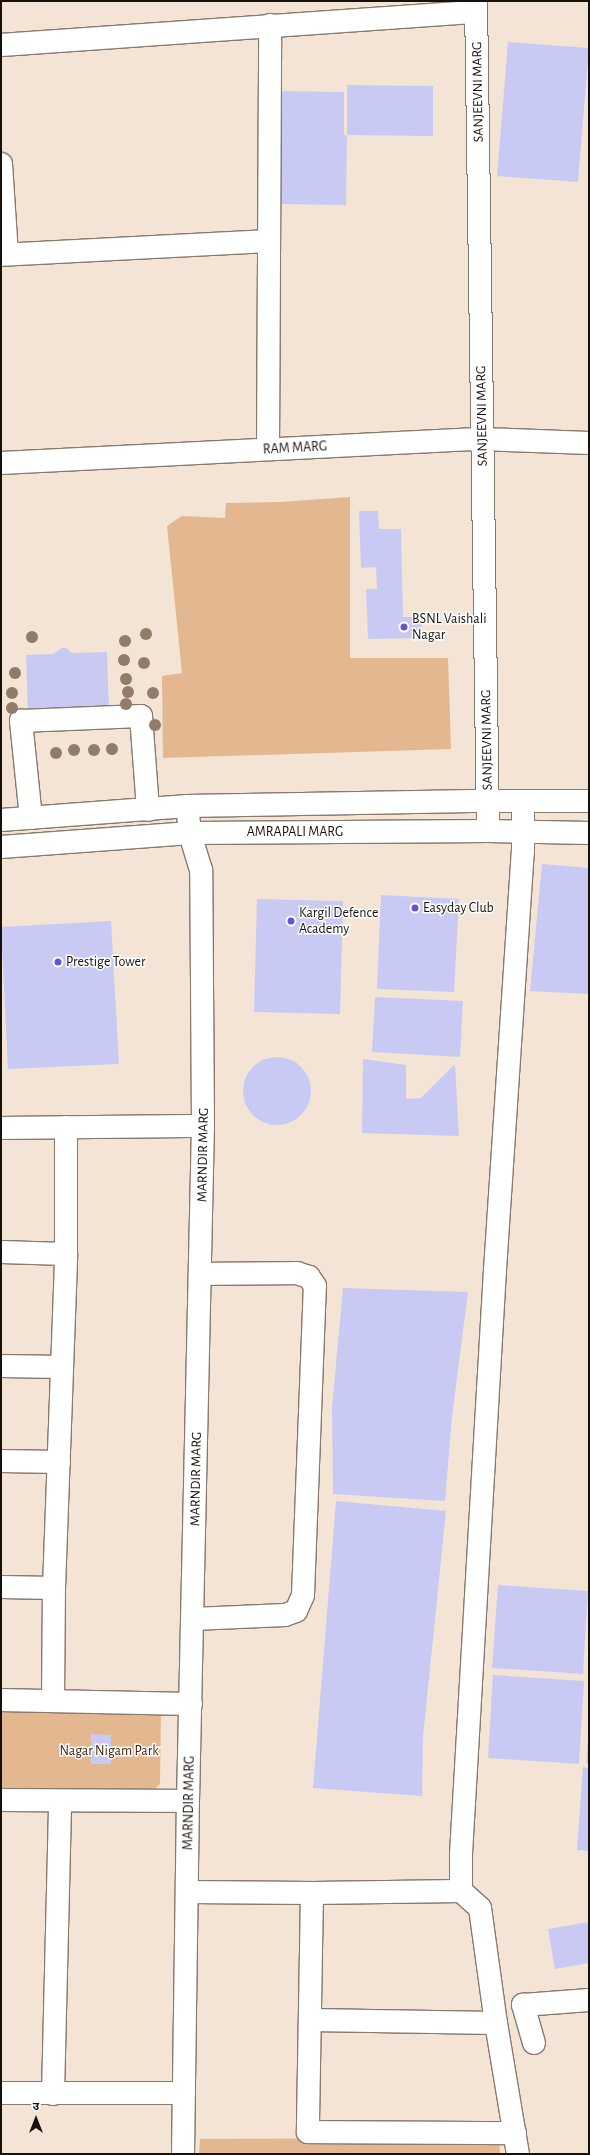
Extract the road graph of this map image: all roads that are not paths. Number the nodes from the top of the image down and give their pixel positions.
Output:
1 (476, 7) edge
2 (270, 25) junction
3 (1, 45) edge
4 (1, 164) edge
5 (268, 241) junction
6 (4, 255) edge
7 (482, 439) junction
8 (589, 443) edge
9 (268, 449) junction
10 (1, 463) edge
11 (488, 801) junction
12 (522, 801) junction
13 (589, 801) edge
14 (187, 806) junction
15 (148, 810) junction
16 (31, 818) junction
17 (1, 820) edge
18 (488, 831) junction
19 (523, 831) junction
20 (190, 833) junction
21 (589, 833) edge
22 (1, 847) edge
23 (203, 1126) junction
24 (1, 1128) edge
25 (66, 1128) junction
26 (1, 1252) edge
27 (66, 1254) junction
28 (201, 1274) junction
29 (1, 1366) edge
30 (62, 1367) junction
31 (1, 1461) edge
32 (59, 1462) junction
33 (1, 1587) edge
34 (54, 1588) junction
35 (193, 1619) junction
36 (1, 1700) edge
37 (53, 1701) junction
38 (191, 1704) junction
39 (1, 1800) edge
40 (60, 1801) junction
41 (188, 1801) junction
42 (461, 1891) junction
43 (188, 1892) junction
44 (312, 1894) junction
45 (589, 2000) edge
46 (310, 2020) junction
47 (496, 2023) junction
48 (534, 2043) dead end
49 (1, 2093) edge
50 (184, 2093) junction
51 (53, 2094) junction
52 (517, 2144) edge
53 (183, 2154) edge

1 - 2 street
1 - 7 street, SANJEEVNI MARG
2 - 3 street
2 - 5 street
4 - 6 street
5 - 6 street
5 - 9 street
7 - 8 street, RAM MARG
7 - 9 street, RAM MARG
7 - 11 street, SANJEEVNI MARG
9 - 10 street, RAM MARG
11 - 12 street, AMRAPALI MARG
11 - 14 street, AMRAPALI MARG
11 - 18 street, SANJEEVNI MARG
12 - 13 street, AMRAPALI MARG
12 - 19 street
14 - 15 street, AMRAPALI MARG
14 - 20 street, MARNDIR MARG
15 - 16 street, AMRAPALI MARG
15 - 16 street
16 - 17 street, AMRAPALI MARG
18 - 19 street, AMRAPALI MARG
18 - 20 street, AMRAPALI MARG
19 - 21 street, AMRAPALI MARG
19 - 42 street
20 - 22 street, AMRAPALI MARG
20 - 23 street, MARNDIR MARG
23 - 25 street
23 - 28 street, MARNDIR MARG
24 - 25 street
25 - 27 street
26 - 27 street
27 - 30 street
28 - 35 street, MARNDIR MARG
28 - 35 street
29 - 30 street
30 - 32 street
31 - 32 street
32 - 34 street
33 - 34 street
34 - 37 street
35 - 38 street, MARNDIR MARG
36 - 37 street
37 - 38 street
38 - 41 street, MARNDIR MARG
39 - 40 street
40 - 41 street
40 - 51 street
41 - 43 street, MARNDIR MARG
42 - 44 street
42 - 47 street
43 - 44 street
43 - 50 street, MARNDIR MARG
44 - 46 street
45 - 48 street
46 - 47 street
46 - 52 street
47 - 52 street
49 - 51 street
50 - 51 street
50 - 53 street, MARNDIR MARG

